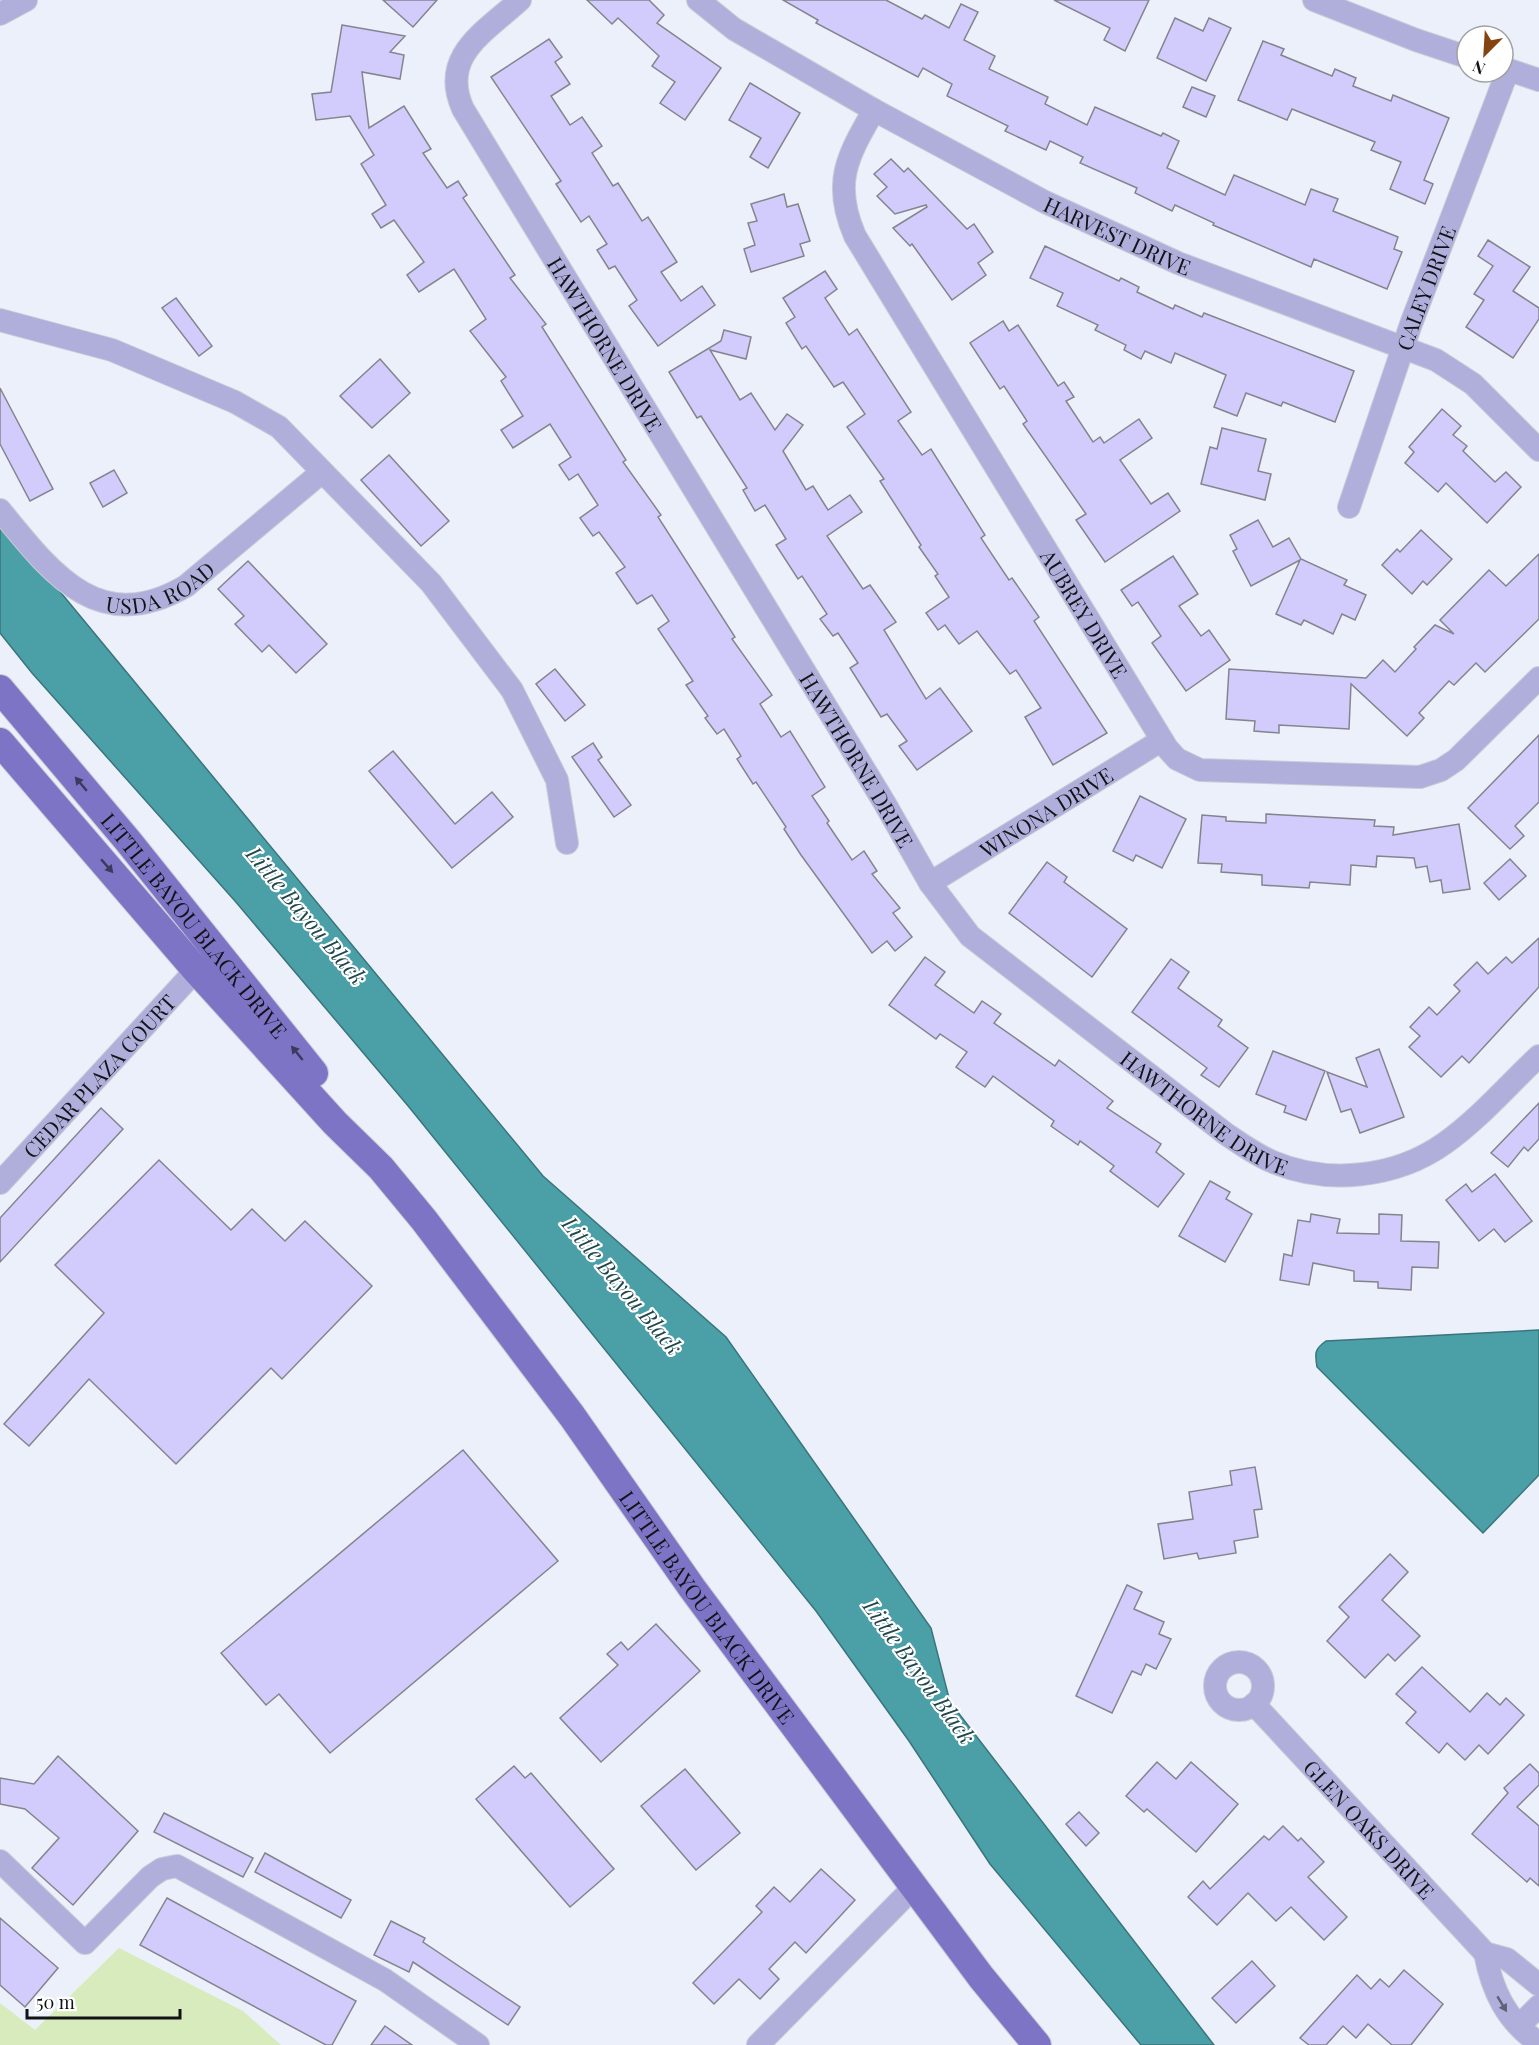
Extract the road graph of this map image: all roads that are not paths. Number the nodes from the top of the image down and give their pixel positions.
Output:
1 (26, 0) edge
2 (520, 0) edge
3 (698, 0) edge
4 (1314, 0) edge
5 (0, 14) edge
6 (1455, 53) edge
7 (1515, 72) edge
8 (1539, 80) edge
9 (1500, 84) edge
10 (874, 110) junction
11 (0, 320) edge
12 (1403, 348) junction
13 (1539, 450) edge
14 (322, 472) junction
15 (1349, 507) dead end
16 (0, 510) edge
17 (1539, 678) edge
18 (0, 689) edge
19 (1162, 740) junction
20 (0, 742) edge
21 (567, 843) dead end
22 (930, 883) junction
23 (196, 970) junction
24 (1539, 1056) edge
25 (381, 1168) junction
26 (0, 1182) edge
27 (1254, 1704) dead end
28 (0, 1861) edge
29 (914, 1887) junction
30 (1485, 1953) junction
31 (1539, 1985) edge
32 (1539, 2006) edge
33 (1520, 2025) junction
34 (1539, 2043) edge
35 (478, 2045) edge
36 (758, 2045) edge
37 (1037, 2045) edge

1 - 5 street
2 - 22 street, HAWTHORNE DRIVE
3 - 10 street, HARVEST DRIVE
4 - 6 street
7 - 8 street
9 - 12 street, CALEY DRIVE
10 - 12 street, HARVEST DRIVE
10 - 19 street, AUBREY DRIVE
11 - 14 street
12 - 13 street, HARVEST DRIVE
12 - 15 street, CALEY DRIVE
14 - 16 street, USDA ROAD
14 - 21 street
17 - 19 street, AUBREY DRIVE
25 -> 18 main road, LITTLE BAYOU BLACK DRIVE
19 - 22 street, WINONA DRIVE
20 -> 23 main road, LITTLE BAYOU BLACK DRIVE
22 - 24 street, HAWTHORNE DRIVE
23 - 25 main road, LITTLE BAYOU BLACK DRIVE
23 - 26 street, CEDAR PLAZA COURT
25 - 29 main road, LITTLE BAYOU BLACK DRIVE
27 - 30 street, GLEN OAKS DRIVE
28 - 35 street
29 - 36 street
29 - 37 main road, LITTLE BAYOU BLACK DRIVE
30 - 31 street, GLEN OAKS DRIVE
30 -> 33 street, GLEN OAKS DRIVE
32 - 33 street
33 - 34 street, GLEN OAKS DRIVE

